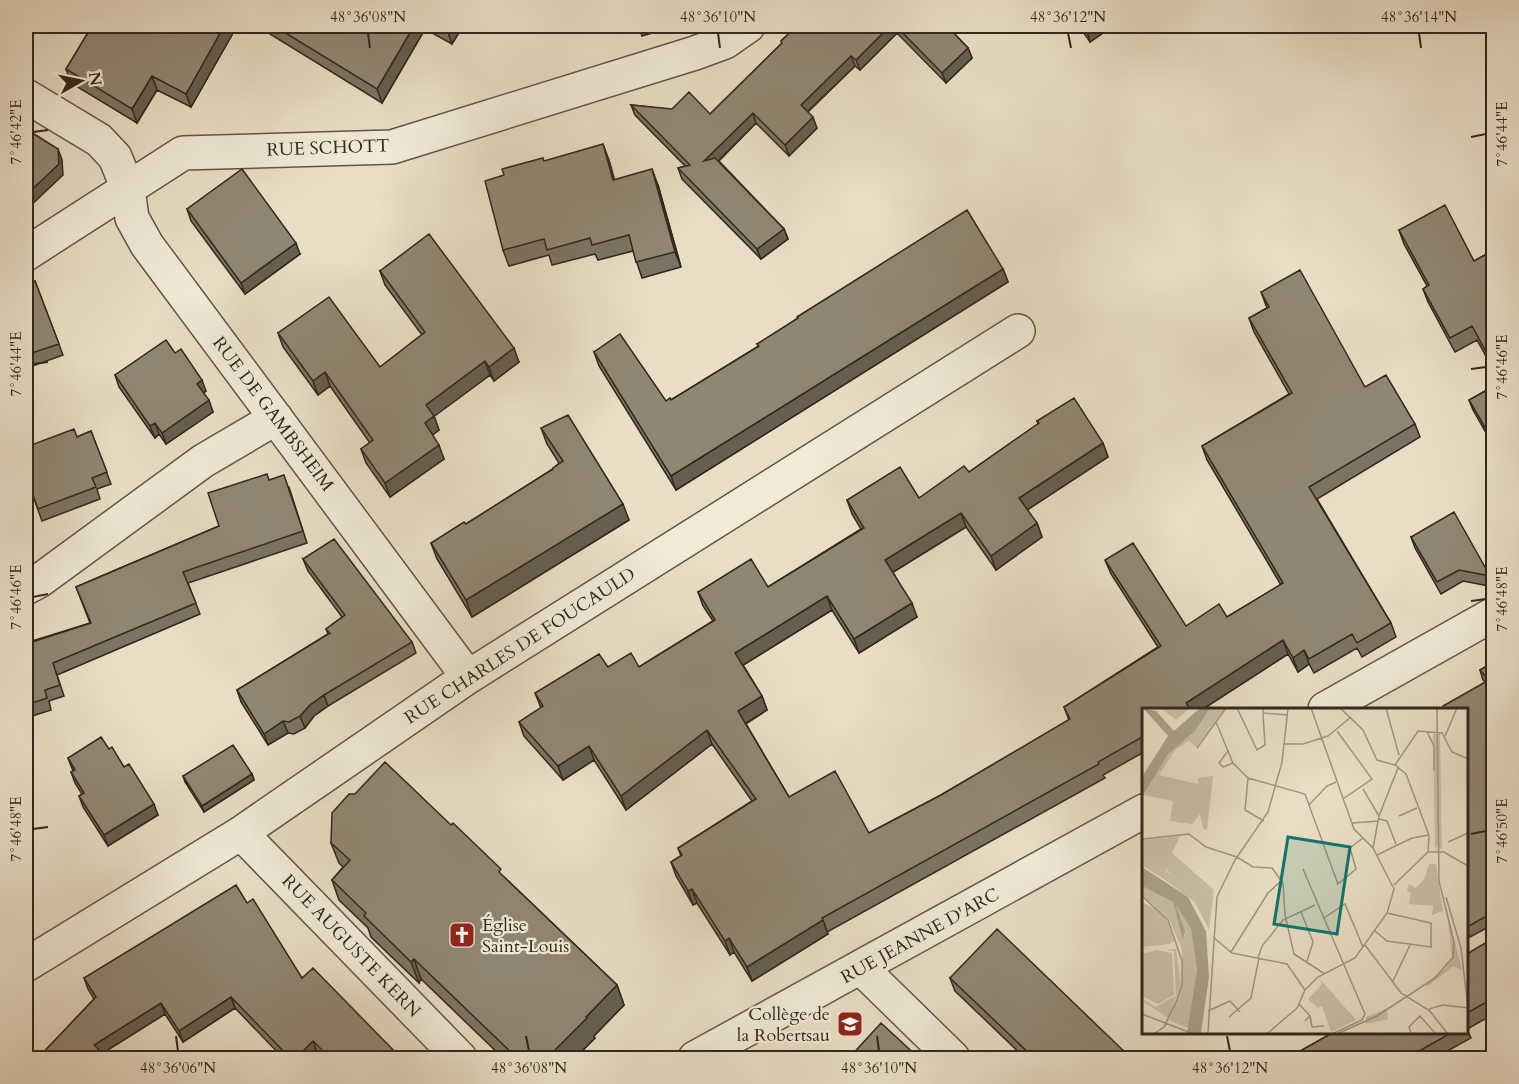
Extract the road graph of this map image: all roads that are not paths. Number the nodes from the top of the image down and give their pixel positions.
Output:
1 (748, 26) edge
2 (26, 96) edge
3 (128, 189) junction
4 (26, 254) edge
5 (1018, 331) dead end
6 (276, 418) junction
7 (26, 588) edge
8 (1494, 614) edge
9 (468, 677) junction
10 (1327, 708) edge
11 (1142, 812) edge
12 (241, 833) junction
13 (26, 965) edge
14 (861, 968) junction
15 (460, 1059) edge
16 (695, 1059) edge
17 (953, 1059) edge

1 - 3 street, RUE SCHOTT
2 - 3 street, RUE DE GAMBSHEIM
3 - 4 street, RUE SCHOTT
3 - 6 street, RUE DE GAMBSHEIM
5 - 9 street, RUE CHARLES DE FOUCAULD
6 - 7 street
6 - 9 street, RUE DE GAMBSHEIM
8 - 10 street
9 - 12 street, RUE CHARLES DE FOUCAULD
11 - 14 street, RUE JEANNE D'ARC
12 - 13 street, RUE CHARLES DE FOUCAULD
12 - 15 street, RUE AUGUSTE KERN
14 - 16 street, RUE JEANNE D'ARC
14 - 17 street

